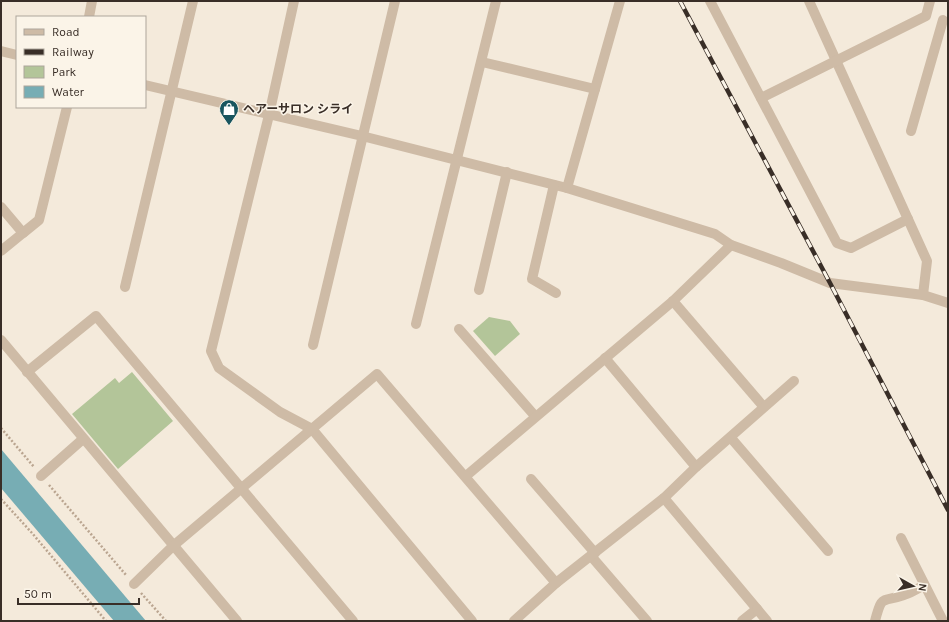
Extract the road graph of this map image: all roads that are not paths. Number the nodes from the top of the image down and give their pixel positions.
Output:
1 (92, 1) edge
2 (193, 1) edge
3 (294, 1) edge
4 (395, 1) edge
5 (496, 1) edge
6 (620, 1) edge
7 (710, 1) edge
8 (809, 1) edge
9 (930, 1) edge
10 (89, 16) edge
11 (926, 16) junction
12 (946, 21) edge
13 (1, 51) edge
14 (16, 55) edge
15 (836, 60) junction
16 (482, 62) junction
17 (146, 85) edge
18 (595, 89) junction
19 (171, 91) junction
20 (762, 98) junction
21 (67, 108) edge
22 (269, 115) junction
23 (912, 131) dead end
24 (362, 136) junction
25 (458, 160) junction
26 (507, 172) junction
27 (554, 185) junction
28 (567, 188) junction
29 (1, 207) edge
30 (908, 219) junction
31 (23, 233) junction
32 (731, 245) junction
33 (1, 251) edge
34 (125, 287) dead end
35 (479, 290) dead end
36 (556, 293) dead end
37 (923, 296) junction
38 (673, 301) junction
39 (948, 304) edge
40 (416, 324) dead end
41 (459, 329) dead end
42 (1, 340) edge
43 (313, 345) dead end
44 (605, 358) junction
45 (27, 372) junction
46 (794, 381) dead end
47 (763, 406) junction
48 (535, 416) junction
49 (312, 429) junction
50 (731, 438) junction
51 (83, 439) junction
52 (696, 466) junction
53 (41, 476) road end
54 (466, 476) junction
55 (532, 479) dead end
56 (243, 489) junction
57 (664, 498) junction
58 (901, 538) dead end
59 (173, 546) junction
60 (828, 551) dead end
61 (593, 554) junction
62 (556, 583) junction
63 (134, 584) road end
64 (924, 585) junction
65 (757, 609) junction
66 (237, 621) edge
67 (353, 621) edge
68 (472, 621) edge
69 (514, 621) edge
70 (647, 621) edge
71 (742, 621) edge
72 (767, 621) edge
73 (875, 621) edge
74 (943, 621) edge

1 - 10 street
2 - 19 street
3 - 22 street
4 - 24 street
5 - 16 street
6 - 18 street
7 - 20 street
8 - 15 street
9 - 11 street
11 - 12 street
11 - 15 street
12 - 23 street
13 - 14 street
15 - 20 street
15 - 30 street
16 - 18 street
16 - 25 street
17 - 19 street
18 - 28 street
19 - 22 street
19 - 34 street
20 - 30 street
21 - 31 street
22 - 24 street
22 - 49 street
24 - 25 street
24 - 43 street
25 - 26 street
25 - 40 street
26 - 27 street
26 - 35 street
27 - 28 street
27 - 36 street
28 - 32 street
29 - 31 street
30 - 37 street
31 - 33 street
32 - 37 street
32 - 38 street
37 - 39 street
38 - 44 street
38 - 47 street
41 - 48 street
42 - 45 street
44 - 48 street
44 - 52 street
45 - 51 street
45 - 56 street
46 - 47 street
47 - 50 street
48 - 54 street
49 - 54 street
49 - 56 street
49 - 68 street
50 - 52 street
50 - 60 street
51 - 53 street
51 - 59 street
52 - 57 street
54 - 62 street
55 - 61 street
56 - 59 street
56 - 67 street
57 - 61 street
57 - 65 street
58 - 64 street
59 - 63 street
59 - 66 street
61 - 62 street
61 - 70 street
62 - 69 street
64 - 73 street
64 - 74 street
65 - 71 street
65 - 72 street

